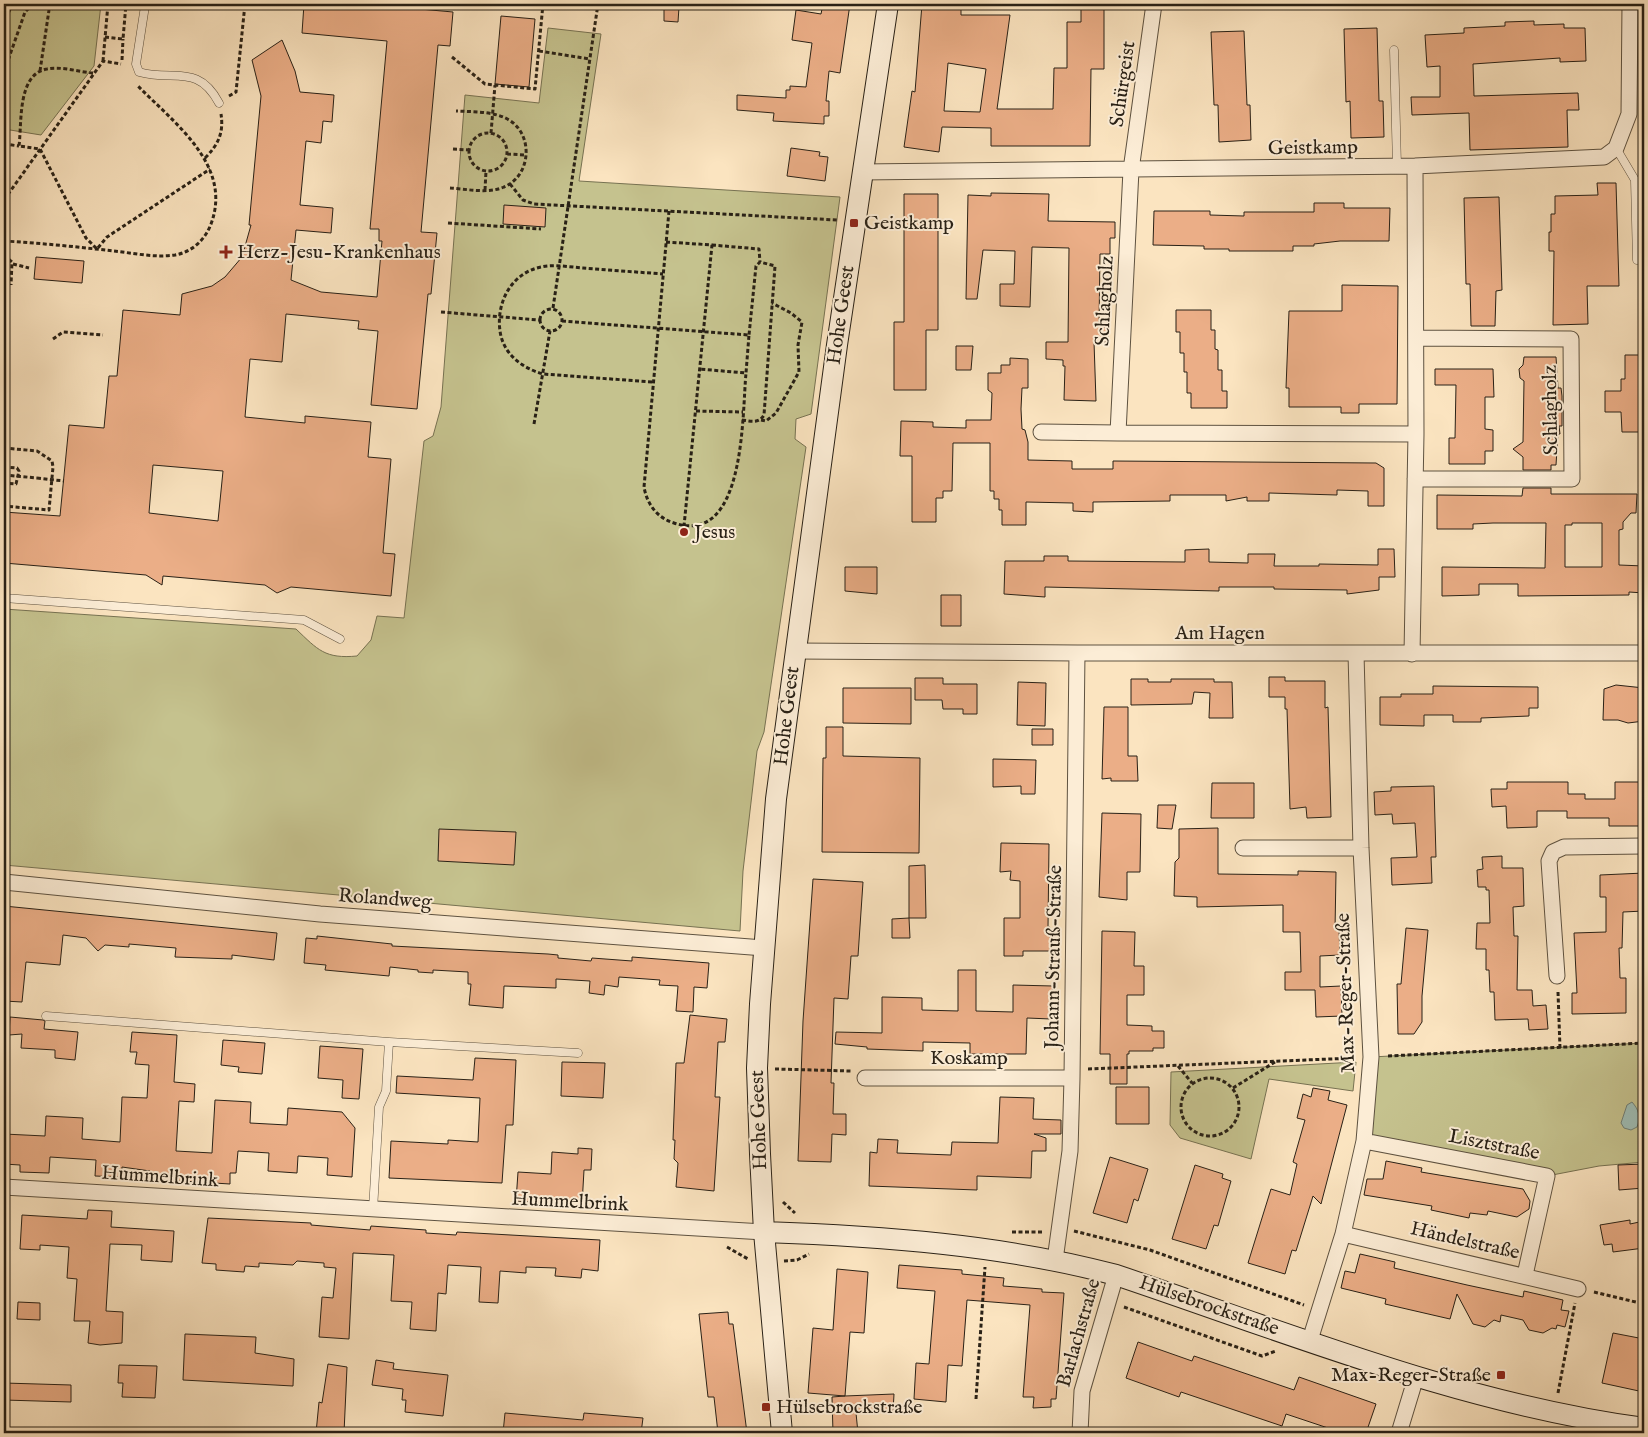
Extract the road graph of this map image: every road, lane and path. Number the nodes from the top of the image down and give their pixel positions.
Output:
1 (12, 4) edge
2 (32, 4) edge
3 (46, 4) edge
4 (67, 4) edge
5 (100, 4) edge
6 (108, 4) edge
7 (245, 4) edge
8 (543, 4) edge
9 (598, 4) edge
10 (888, 4) edge
11 (1154, 4) edge
12 (1630, 4) edge
13 (126, 5) edge
14 (145, 6) dead end
15 (49, 10) junction
16 (4, 24) edge
17 (105, 37) junction
18 (123, 39) junction
19 (1394, 50) dead end
20 (539, 51) junction
21 (452, 57) dead end
22 (590, 59) junction
23 (103, 61) junction
24 (121, 64) junction
25 (40, 71) junction
26 (4, 72) edge
27 (126, 72) dead end
28 (93, 74) junction
29 (131, 79) dead end
30 (494, 85) junction
31 (219, 102) junction
32 (456, 111) dead end
33 (492, 114) junction
34 (490, 134) junction
35 (4, 144) edge
36 (19, 146) junction
37 (1616, 148) junction
38 (40, 149) junction
39 (453, 150) dead end
40 (470, 150) junction
41 (507, 154) junction
42 (526, 155) junction
43 (205, 158) junction
44 (1397, 166) junction
45 (1415, 166) junction
46 (210, 169) junction
47 (1131, 170) junction
48 (486, 171) junction
49 (861, 172) junction
50 (1636, 180) junction
51 (1644, 180) edge
52 (510, 184) junction
53 (450, 188) dead end
54 (485, 190) junction
55 (4, 200) edge
56 (569, 206) junction
57 (669, 211) junction
58 (837, 220) dead end
59 (448, 223) dead end
60 (541, 229) dead end
61 (4, 242) edge
62 (666, 242) junction
63 (712, 245) junction
64 (97, 249) junction
65 (4, 255) edge
66 (1637, 260) dead end
67 (760, 262) junction
68 (12, 264) junction
69 (559, 266) junction
70 (29, 268) dead end
71 (663, 274) junction
72 (11, 285) dead end
73 (772, 303) junction
74 (553, 308) junction
75 (441, 312) dead end
76 (499, 316) junction
77 (539, 320) junction
78 (562, 321) junction
79 (658, 328) junction
80 (550, 331) junction
81 (702, 332) junction
82 (103, 335) dead end
83 (749, 336) junction
84 (1416, 338) junction
85 (53, 339) dead end
86 (699, 370) junction
87 (746, 373) junction
88 (543, 374) junction
89 (652, 382) junction
90 (696, 411) junction
91 (743, 412) junction
92 (742, 420) junction
93 (761, 420) junction
94 (534, 424) dead end
95 (1041, 432) dead end
96 (1118, 434) junction
97 (1416, 434) junction
98 (4, 448) edge
99 (4, 467) edge
100 (4, 475) edge
101 (19, 476) junction
102 (1415, 479) junction
103 (64, 480) dead end
104 (4, 483) edge
105 (4, 506) edge
106 (684, 526) junction
107 (4, 598) edge
108 (340, 639) dead end
109 (795, 650) junction
110 (1077, 653) junction
111 (1356, 653) junction
112 (1644, 653) edge
113 (1412, 654) junction
114 (1644, 846) edge
115 (1243, 848) dead end
116 (1361, 848) junction
117 (4, 882) edge
118 (765, 948) junction
119 (1557, 976) joint
120 (46, 1016) dead end
121 (389, 1042) junction
122 (1560, 1048) dead end
123 (578, 1053) dead end
124 (773, 1062) dead end
125 (1276, 1062) dead end
126 (1178, 1066) dead end
127 (773, 1069) junction
128 (865, 1078) joint
129 (1072, 1078) junction
130 (773, 1079) dead end
131 (1192, 1083) junction
132 (1233, 1088) junction
133 (1364, 1141) junction
134 (4, 1187) edge
135 (780, 1199) dead end
136 (373, 1210) junction
137 (771, 1232) junction
138 (1343, 1234) junction
139 (722, 1244) dead end
140 (813, 1252) dead end
141 (1055, 1260) junction
142 (767, 1262) junction
143 (985, 1262) junction
144 (1116, 1275) junction
145 (1525, 1275) junction
146 (1578, 1289) junction
147 (1108, 1298) junction
148 (1644, 1304) edge
149 (1310, 1340) junction
150 (1283, 1348) dead end
151 (1416, 1377) junction
152 (976, 1399) dead end
153 (1554, 1413) junction
154 (1644, 1428) edge
155 (782, 1433) edge
156 (1080, 1433) edge
157 (1399, 1433) edge

1 - 16 path
2 - 26 path
3 - 15 path
4 - 15 path
5 - 6 path
6 - 13 path
6 - 17 path
7 - 31 path
8 - 20 path
9 - 22 path
10 - 49 street, Hohe Geest
11 - 47 street, Schürgeist
12 - 37 street
13 - 18 path
14 - 31 lane
15 - 25 path
17 - 18 path
17 - 23 path
18 - 24 path
19 - 44 lane
20 - 22 path
20 - 30 path
21 - 30 path
22 - 56 path
23 - 24 path
23 - 28 path
24 - 27 path
25 - 28 path
25 - 36 path
28 - 38 path
29 - 43 path
30 - 33 path
31 - 43 path
32 - 33 path
33 - 34 path
33 - 42 path
34 - 40 path
34 - 41 path
35 - 36 path
36 - 38 path
37 - 45 street, Geistkamp
37 - 50 lane
38 - 55 path
38 - 64 path
39 - 40 path
40 - 48 path
41 - 42 path
41 - 48 path
42 - 52 path
43 - 46 path
44 - 45 street, Geistkamp
44 - 47 street, Geistkamp
45 - 84 street
46 - 64 path
46 - 64 path
47 - 49 street, Geistkamp
47 - 96 street, Schlagholz
48 - 54 path
49 - 109 street, Hohe Geest
50 - 51 lane
50 - 66 lane
52 - 54 path
52 - 56 path
53 - 54 path
56 - 57 path
56 - 69 path
57 - 58 path
57 - 62 path
59 - 60 path
61 - 64 path
62 - 63 path
62 - 71 path
63 - 67 path
63 - 81 path
65 - 68 path
67 - 73 path
67 - 83 path
68 - 70 path
68 - 72 path
69 - 71 path
69 - 74 path
69 - 76 path
71 - 79 path
73 - 93 path
73 - 93 path
74 - 77 path
74 - 78 path
75 - 76 path
76 - 77 path
76 - 88 path
77 - 80 path
78 - 79 path
78 - 80 path
79 - 81 path
79 - 89 path
80 - 88 path
81 - 83 path
81 - 86 path
82 - 85 path
83 - 87 path
84 - 97 street
84 - 102 street, Schlagholz
86 - 87 path
86 - 90 path
87 - 91 path
88 - 89 path
88 - 94 path
89 - 106 path
90 - 91 path
90 - 106 path
91 - 92 path
92 - 93 path
92 - 106 path
95 - 96 street
96 - 97 street
97 - 102 street
98 - 105 path
99 - 101 path
100 - 101 path
101 - 103 path, bridge
101 - 104 path
102 - 113 street
107 - 108 lane
109 - 110 street, Am Hagen
109 - 118 street, Hohe Geest
110 - 111 street, Am Hagen
110 - 129 street, Johann-Strauß-Straße
111 - 113 street, Am Hagen
111 - 116 street, Max-Reger-Straße
112 - 113 street, Am Hagen
114 - 119 street
115 - 116 street
116 - 133 street, Max-Reger-Straße
117 - 118 street, Rolandweg
118 - 137 street, Hohe Geest
119 - 122 path
120 - 121 lane
121 - 123 lane
121 - 136 lane
124 - 127 path
125 - 132 path
126 - 131 path
127 - 128 path
127 - 130 path
128 - 129 street, Koskamp
129 - 141 street, Johann-Strauß-Straße
131 - 132 path
131 - 132 path
133 - 138 street, Max-Reger-Straße
133 - 145 street, Lisztstraße
134 - 136 street, Hummelbrink
135 - 137 path
136 - 137 street, Hummelbrink
137 - 142 street, Hohe Geest
137 - 143 street, Hülsebrockstraße
138 - 145 street, Händelstraße
138 - 149 street, Max-Reger-Straße
139 - 142 path
140 - 142 path
141 - 143 street, Hülsebrockstraße
141 - 144 street, Hülsebrockstraße
142 - 155 street, Hohe Geest
143 - 152 path
144 - 147 street, Barlachstraße
144 - 149 street, Hülsebrockstraße
145 - 146 street, Händelstraße
146 - 148 path
146 - 153 path
147 - 150 path
147 - 156 street, Barlachstraße
149 - 151 street, Hülsebrockstraße
151 - 153 street, Hülsebrockstraße
151 - 157 street
153 - 154 street, Hülsebrockstraße

